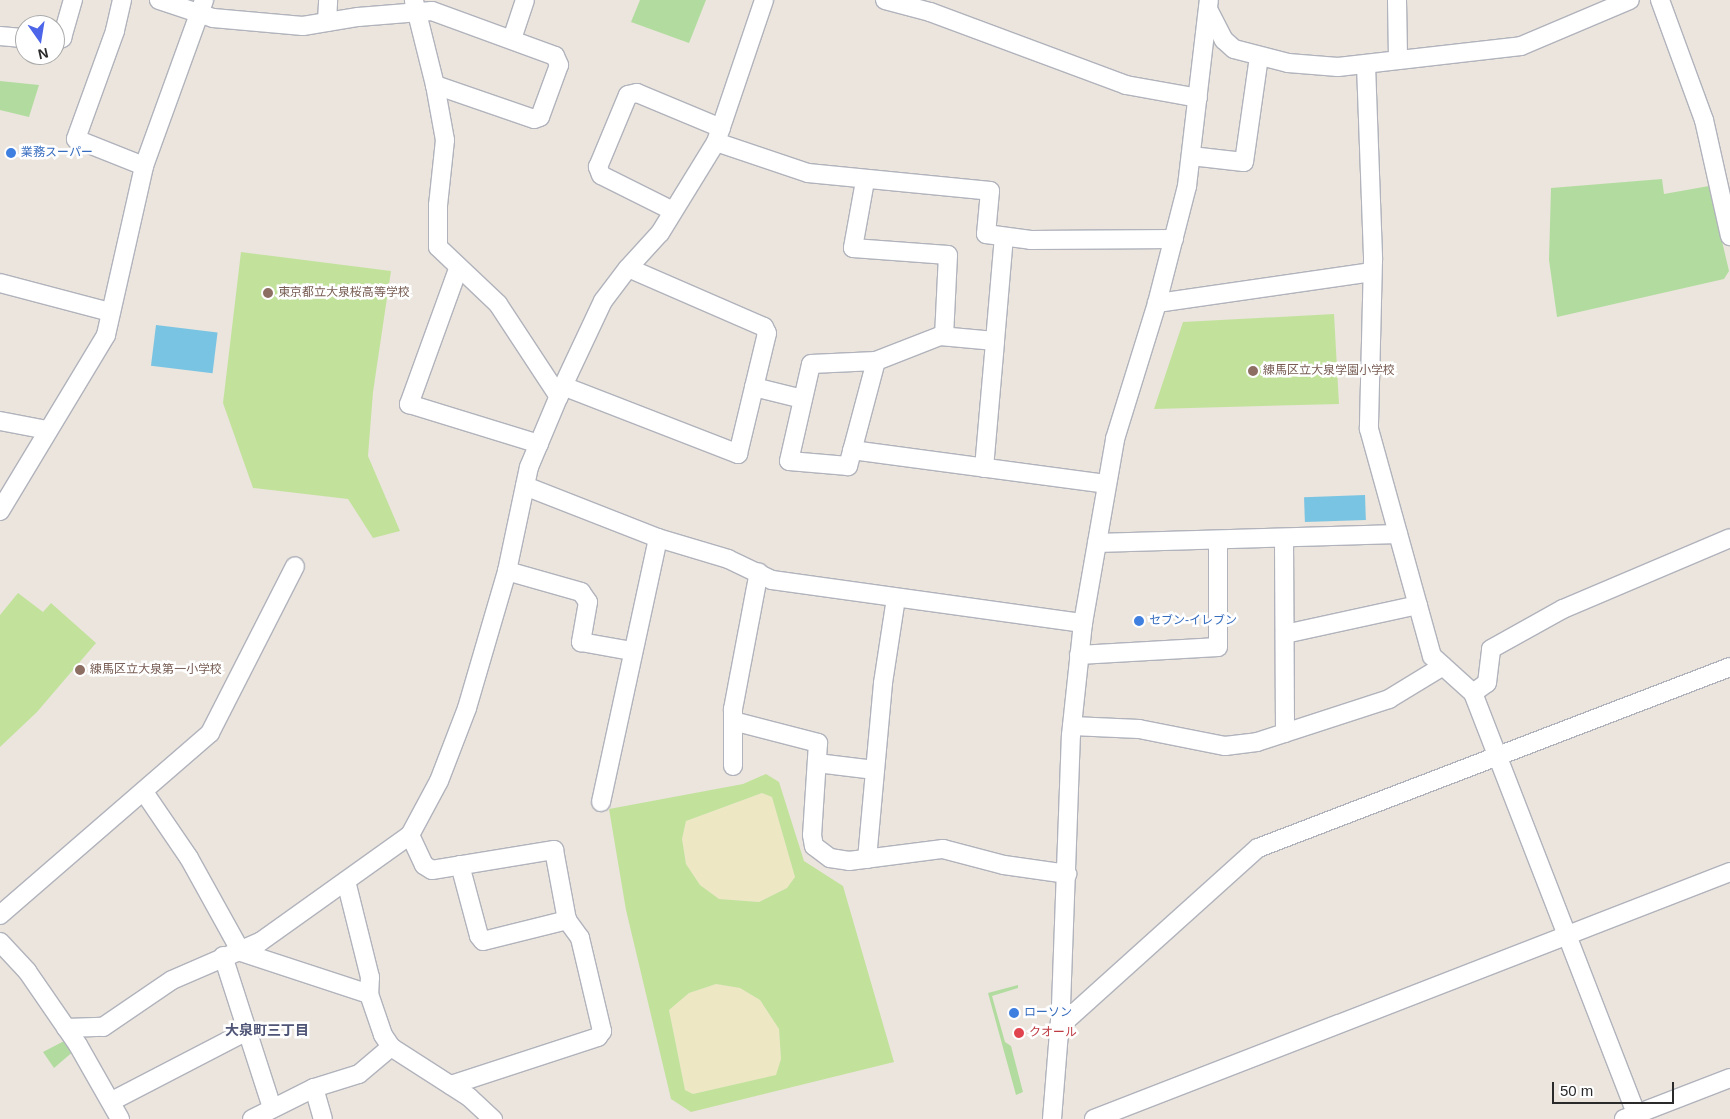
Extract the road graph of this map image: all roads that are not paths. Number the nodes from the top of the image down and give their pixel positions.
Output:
1 (73, 0) edge
2 (122, 0) edge
3 (159, 0) edge
4 (328, 0) edge
5 (525, 0) edge
6 (764, 0) edge
7 (885, 0) edge
8 (1397, 0) edge
9 (1630, 0) edge
10 (1660, 0) edge
11 (1207, 3) edge
12 (415, 6) edge
13 (202, 7) edge
14 (327, 22) junction
15 (65, 28) edge
16 (0, 36) edge
17 (15, 37) edge
18 (512, 39) junction
19 (1205, 42) junction
20 (1234, 49) junction
21 (1259, 56) junction
22 (1398, 60) junction
23 (1366, 64) junction
24 (435, 85) junction
25 (1198, 98) junction
26 (718, 135) junction
27 (1191, 156) junction
28 (144, 166) junction
29 (1723, 168) edge
30 (866, 181) junction
31 (673, 211) junction
32 (1730, 236) edge
33 (1004, 237) junction
34 (1174, 238) junction
35 (628, 268) junction
36 (458, 269) junction
37 (1372, 272) junction
38 (0, 283) edge
39 (1157, 303) junction
40 (110, 312) junction
41 (944, 336) junction
42 (995, 341) junction
43 (876, 361) junction
44 (754, 387) junction
45 (561, 392) junction
46 (803, 399) junction
47 (0, 421) edge
48 (47, 430) junction
49 (539, 444) junction
50 (852, 450) junction
51 (984, 468) junction
52 (1106, 484) junction
53 (526, 486) junction
54 (0, 511) edge
55 (1398, 534) junction
56 (658, 538) junction
57 (1284, 538) junction
58 (1730, 538) edge
59 (1218, 541) junction
60 (1097, 543) junction
61 (295, 566) dead end
62 (507, 571) junction
63 (759, 572) junction
64 (896, 598) junction
65 (1418, 605) junction
66 (1083, 623) junction
67 (1285, 634) junction
68 (632, 651) junction
69 (1079, 655) junction
70 (1443, 666) junction
71 (1730, 666) edge
72 (1473, 693) junction
73 (733, 721) junction
74 (1072, 726) junction
75 (1285, 733) junction
76 (1497, 756) junction
77 (817, 763) junction
78 (733, 766) dead end
79 (875, 770) junction
80 (144, 792) junction
81 (601, 802) dead end
82 (410, 835) junction
83 (867, 859) junction
84 (460, 865) junction
85 (1730, 872) edge
86 (1067, 874) junction
87 (346, 882) junction
88 (0, 915) edge
89 (567, 920) junction
90 (1567, 935) junction
91 (6, 947) edge
92 (241, 952) junction
93 (223, 956) junction
94 (369, 994) junction
95 (1067, 1009) junction
96 (66, 1028) junction
97 (247, 1031) junction
98 (391, 1047) junction
99 (1730, 1078) edge
100 (451, 1085) junction
101 (314, 1088) junction
102 (112, 1102) junction
103 (272, 1108) junction
104 (1633, 1117) edge
105 (120, 1119) edge
106 (252, 1119) edge
107 (323, 1119) edge
108 (493, 1119) edge
109 (1052, 1119) edge
110 (1094, 1119) edge

1 - 15 street
2 - 28 street
3 - 13 street
4 - 14 street
5 - 18 street
6 - 26 street
7 - 25 street
8 - 22 street
9 - 22 street
10 - 29 street
11 - 19 street
11 - 20 street
12 - 14 street
12 - 18 street
12 - 24 street
13 - 14 street
13 - 28 street
16 - 17 street
18 - 24 street
19 - 20 street
19 - 25 street
20 - 21 street
21 - 23 street
21 - 27 street
22 - 23 street
23 - 37 street
24 - 36 street
25 - 27 street
26 - 30 street
26 - 31 street
26 - 31 street
27 - 34 street
28 - 40 street
29 - 32 street
30 - 33 street
30 - 41 street
31 - 35 street
33 - 34 street
33 - 42 street
34 - 39 street
35 - 44 street
35 - 45 street
36 - 45 street
36 - 49 street
37 - 39 street
37 - 55 street
38 - 40 street
39 - 52 street
40 - 48 street
41 - 42 street
41 - 43 street
42 - 51 street
43 - 46 street
43 - 50 street
44 - 45 street
44 - 46 street
45 - 49 street
46 - 50 street
47 - 48 street
48 - 54 street
49 - 53 street
50 - 51 street
51 - 52 street
52 - 60 street
53 - 56 street
53 - 62 street
55 - 57 street
55 - 65 street
56 - 63 street
56 - 68 street
57 - 59 street
57 - 67 street
58 - 72 street
59 - 60 street
59 - 69 street
60 - 66 street
61 - 80 street
62 - 68 street
62 - 82 street
63 - 64 street
63 - 73 street
64 - 66 street
64 - 79 street
65 - 67 street
65 - 70 street
66 - 69 street
67 - 75 street
68 - 81 street
69 - 74 street
70 - 72 street
70 - 75 street
71 - 76 street
72 - 76 street
73 - 77 street
73 - 78 street
74 - 75 street
74 - 86 street
76 - 90 street
76 - 95 street
77 - 79 street
77 - 83 street
79 - 83 street
80 - 88 street
80 - 92 street
82 - 84 street
82 - 87 street
83 - 86 street
84 - 89 street
84 - 89 street
85 - 90 street
86 - 95 street
87 - 92 street
87 - 94 street
89 - 100 street
90 - 104 street
90 - 110 street
91 - 96 street
92 - 93 street
92 - 94 street
93 - 96 street
93 - 97 street
94 - 98 street
95 - 109 street
96 - 102 street
97 - 102 street
97 - 103 street
98 - 100 street
98 - 101 street
99 - 104 street
100 - 108 street
101 - 103 street
101 - 107 street
102 - 105 street
103 - 106 street

